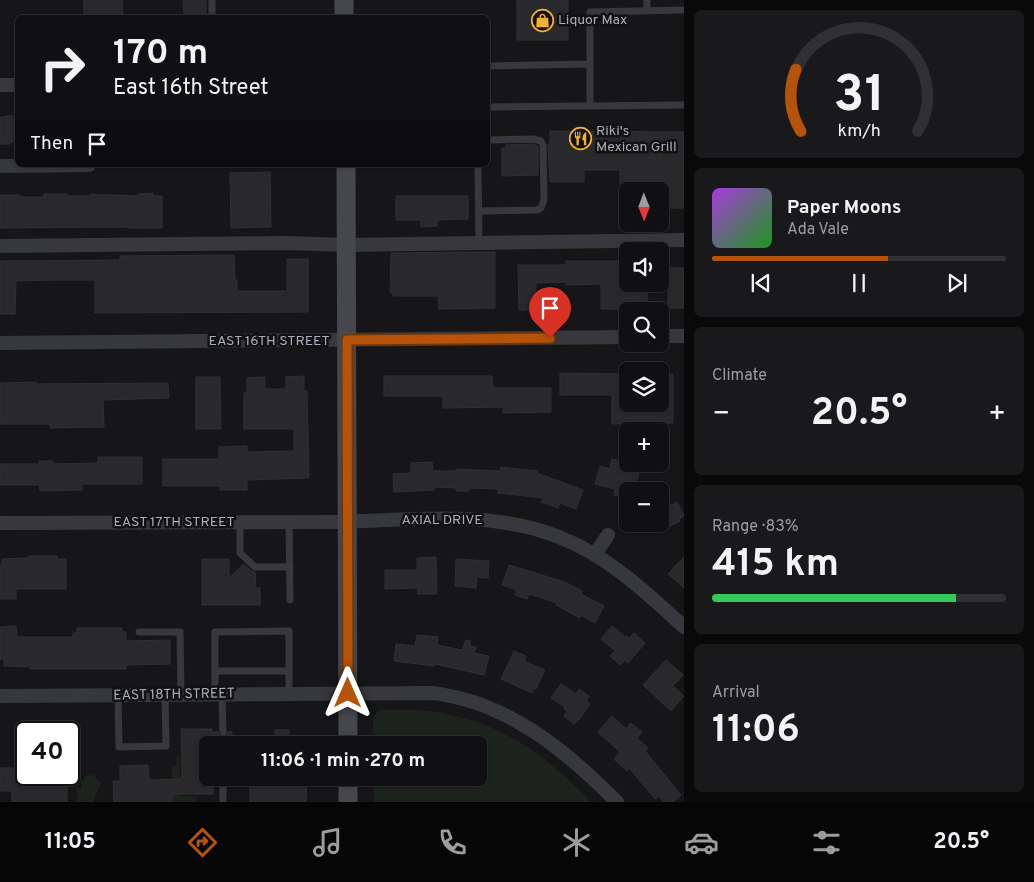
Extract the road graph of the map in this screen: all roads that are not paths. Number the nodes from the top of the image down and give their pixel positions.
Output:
1 (212, 0) edge
2 (344, 0) edge
3 (647, 0) edge
4 (684, 10) edge
5 (647, 11) junction
6 (212, 15) edge
7 (344, 15) edge
8 (590, 64) junction
9 (490, 66) edge
10 (0, 85) edge
11 (15, 85) edge
12 (684, 105) edge
13 (490, 106) edge
14 (590, 106) junction
15 (490, 140) edge
16 (0, 166) edge
17 (15, 166) edge
18 (346, 167) edge
19 (478, 167) edge
20 (479, 211) junction
21 (684, 240) edge
22 (479, 243) junction
23 (346, 245) junction
24 (0, 246) edge
25 (669, 336) edge
26 (684, 336) edge
27 (619, 337) edge
28 (347, 340) junction
29 (0, 343) edge
30 (240, 522) junction
31 (289, 522) junction
32 (348, 522) junction
33 (0, 523) edge
34 (608, 534) dead end
35 (595, 554) junction
36 (290, 567) junction
37 (290, 600) dead end
38 (684, 627) edge
39 (140, 632) dead end
40 (215, 671) junction
41 (289, 671) junction
42 (348, 693) junction
43 (219, 694) junction
44 (290, 694) junction
45 (118, 695) junction
46 (165, 695) junction
47 (181, 695) junction
48 (0, 696) edge
49 (222, 732) dead end
50 (348, 736) edge
51 (223, 786) edge
52 (348, 786) edge
53 (223, 802) edge
54 (348, 802) edge
55 (617, 802) edge

1 - 6 lane
2 - 7 street
3 - 5 lane
4 - 5 lane
5 - 8 lane
8 - 9 lane
8 - 14 lane
10 - 11 street
12 - 14 lane
13 - 14 lane
15 - 20 lane
16 - 17 street
18 - 23 street
19 - 20 lane
20 - 22 lane
21 - 22 street
22 - 23 street
23 - 24 street
23 - 28 street
25 - 26 street
27 - 28 street, EAST 16TH STREET
28 - 29 street, EAST 16TH STREET
28 - 32 street
30 - 31 street, EAST 17TH STREET
30 - 33 street, EAST 17TH STREET
30 - 36 lane
31 - 32 street, EAST 17TH STREET
31 - 36 lane
32 - 35 street, AXIAL DRIVE
32 - 42 street
34 - 35 street
35 - 38 street, AXIAL DRIVE
36 - 37 lane
39 - 47 lane
40 - 41 lane
40 - 41 lane
40 - 43 lane
41 - 44 lane
42 - 44 street, EAST 18TH STREET
42 - 50 street
42 - 55 street, EAST 18TH STREET
43 - 44 street, EAST 18TH STREET
43 - 47 street, EAST 18TH STREET
43 - 49 lane
45 - 46 street, EAST 18TH STREET
45 - 46 lane
45 - 48 street, EAST 18TH STREET
46 - 47 street, EAST 18TH STREET
51 - 53 lane
52 - 54 street

